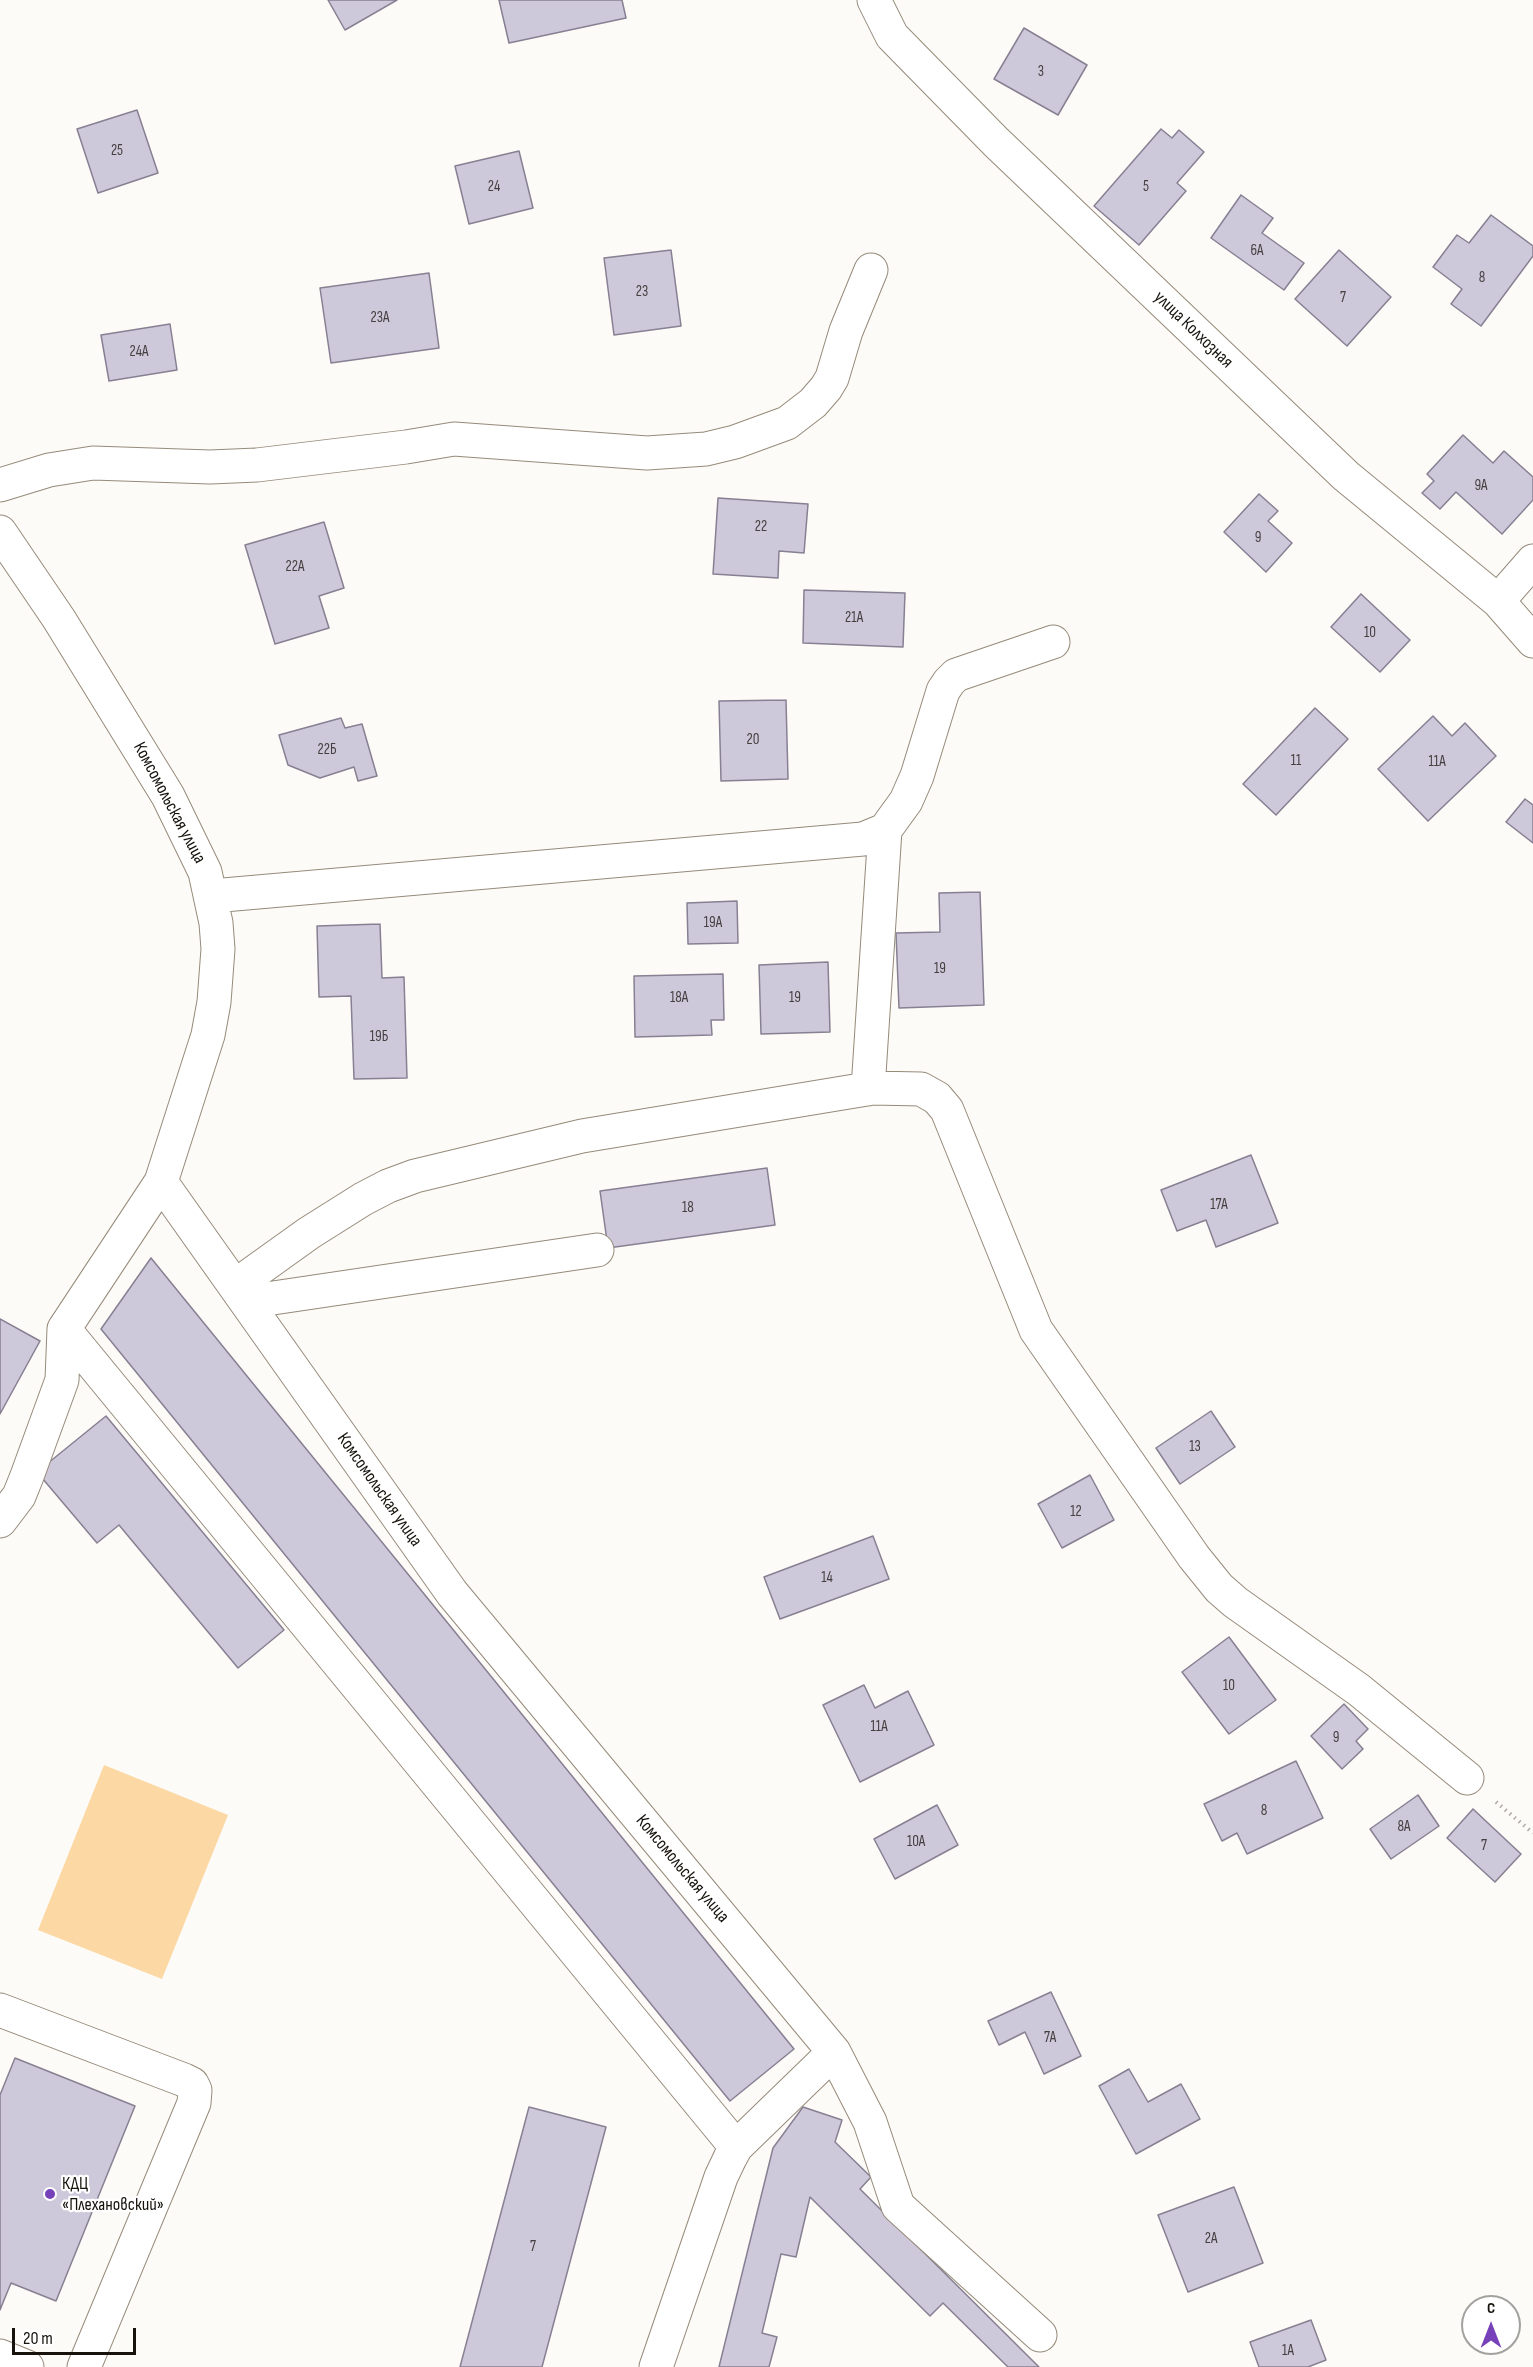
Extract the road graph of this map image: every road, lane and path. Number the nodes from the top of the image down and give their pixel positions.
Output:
1 (874, 0) edge
2 (871, 270) dead end
3 (0, 485) edge
4 (0, 532) edge
5 (1533, 561) edge
6 (1498, 601) junction
7 (1533, 641) edge
8 (1053, 642) dead end
9 (885, 831) junction
10 (212, 896) junction
11 (868, 1089) junction
12 (161, 1182) junction
13 (597, 1250) dead end
14 (241, 1294) junction
15 (64, 1329) junction
16 (0, 1521) edge
17 (1467, 1778) joint
18 (1533, 1833) edge
19 (0, 2010) edge
20 (834, 2052) junction
21 (736, 2147) junction
22 (1040, 2335) dead end
23 (0, 2356) edge
24 (27, 2367) edge
25 (84, 2367) edge
26 (656, 2367) edge

1 - 6 street, улица Колхозная
2 - 3 street
4 - 10 street, Комсомольская улица
5 - 6 street
6 - 7 street, улица Колхозная
8 - 9 street
9 - 10 street
9 - 11 street
10 - 12 street, Комсомольская улица
11 - 14 street
11 - 17 street
12 - 14 street, Комсомольская улица
12 - 15 street
13 - 14 street
14 - 20 street, Комсомольская улица
15 - 16 street
15 - 21 street
17 - 18 path
19 - 25 street
20 - 21 street
20 - 22 street, Комсомольская улица
21 - 26 street
23 - 24 street

